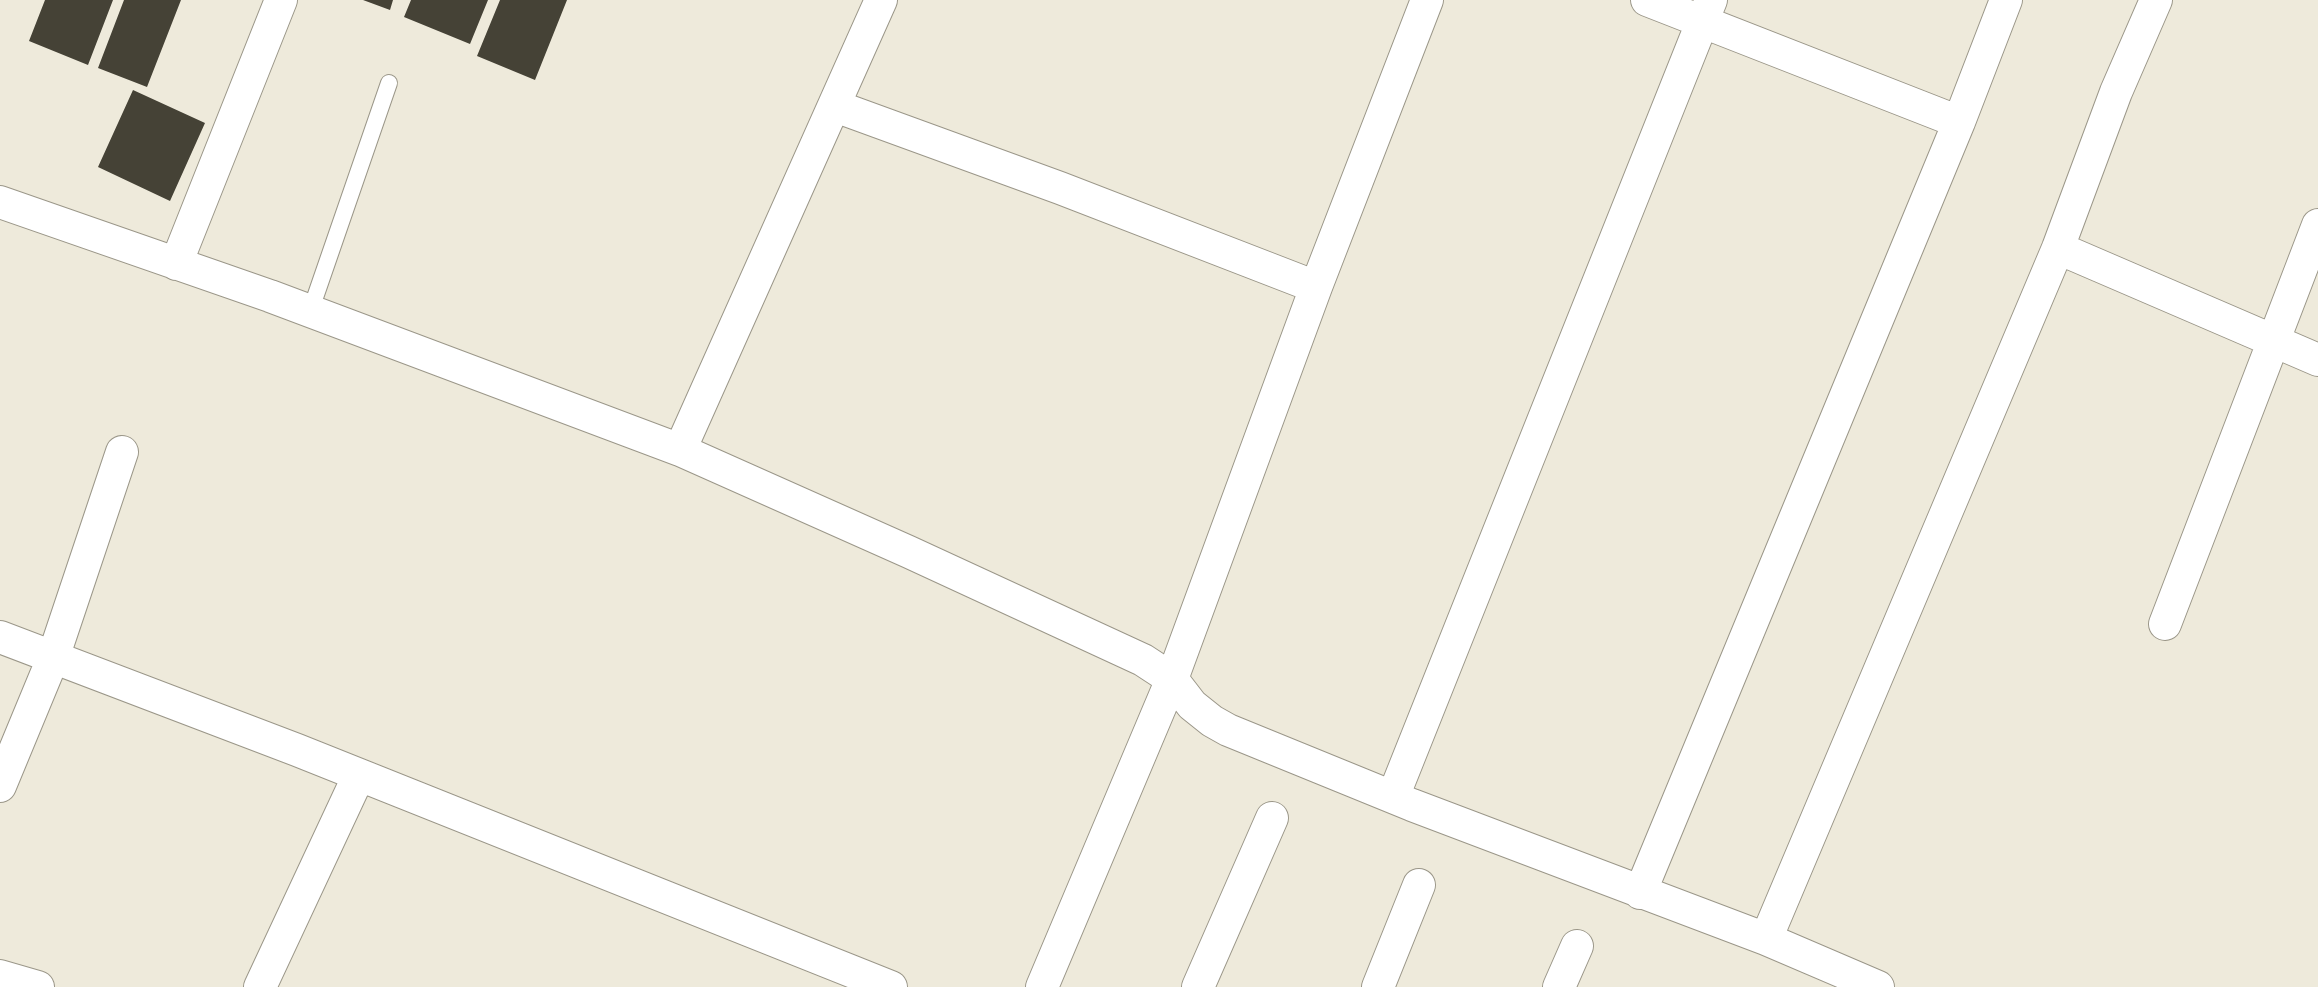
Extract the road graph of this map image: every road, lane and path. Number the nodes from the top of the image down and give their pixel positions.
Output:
1 (281, 0) edge
2 (881, 0) edge
3 (1427, 0) edge
4 (1647, 0) edge
5 (2006, 0) edge
6 (2156, 0) edge
7 (1707, 12) edge
8 (389, 83) dead end
9 (835, 106) junction
10 (1959, 122) junction
11 (0, 202) edge
12 (2318, 225) edge
13 (2058, 248) junction
14 (176, 264) junction
15 (1316, 287) junction
16 (310, 312) junction
17 (2272, 340) junction
18 (2318, 360) edge
19 (680, 450) junction
20 (122, 452) dead end
21 (2165, 624) dead end
22 (0, 638) edge
23 (53, 658) junction
24 (1172, 680) junction
25 (359, 775) junction
26 (0, 786) edge
27 (1393, 797) junction
28 (1272, 818) dead end
29 (1419, 885) dead end
30 (1640, 892) junction
31 (1766, 939) junction
32 (1577, 946) dead end
33 (0, 976) edge
34 (38, 987) edge
35 (260, 987) edge
36 (891, 987) edge
37 (1042, 987) edge
38 (1198, 987) edge
39 (1378, 987) edge
40 (1559, 987) edge
41 (1878, 987) edge

1 - 14 street
2 - 9 street
3 - 15 street
4 - 7 street
5 - 10 street
6 - 13 street
7 - 10 street
7 - 27 street
8 - 16 lane
9 - 15 street
9 - 19 street
10 - 30 street
11 - 14 street
12 - 17 street
13 - 17 street
13 - 31 street
14 - 16 street
15 - 24 street
16 - 19 street
17 - 18 street
17 - 21 street
19 - 24 street
20 - 23 street
22 - 23 street
23 - 25 street
23 - 26 street
24 - 27 street
24 - 37 street
25 - 35 street
25 - 36 street
27 - 30 street
28 - 38 street
29 - 39 street
30 - 31 street
31 - 41 street
32 - 40 street
33 - 34 street

